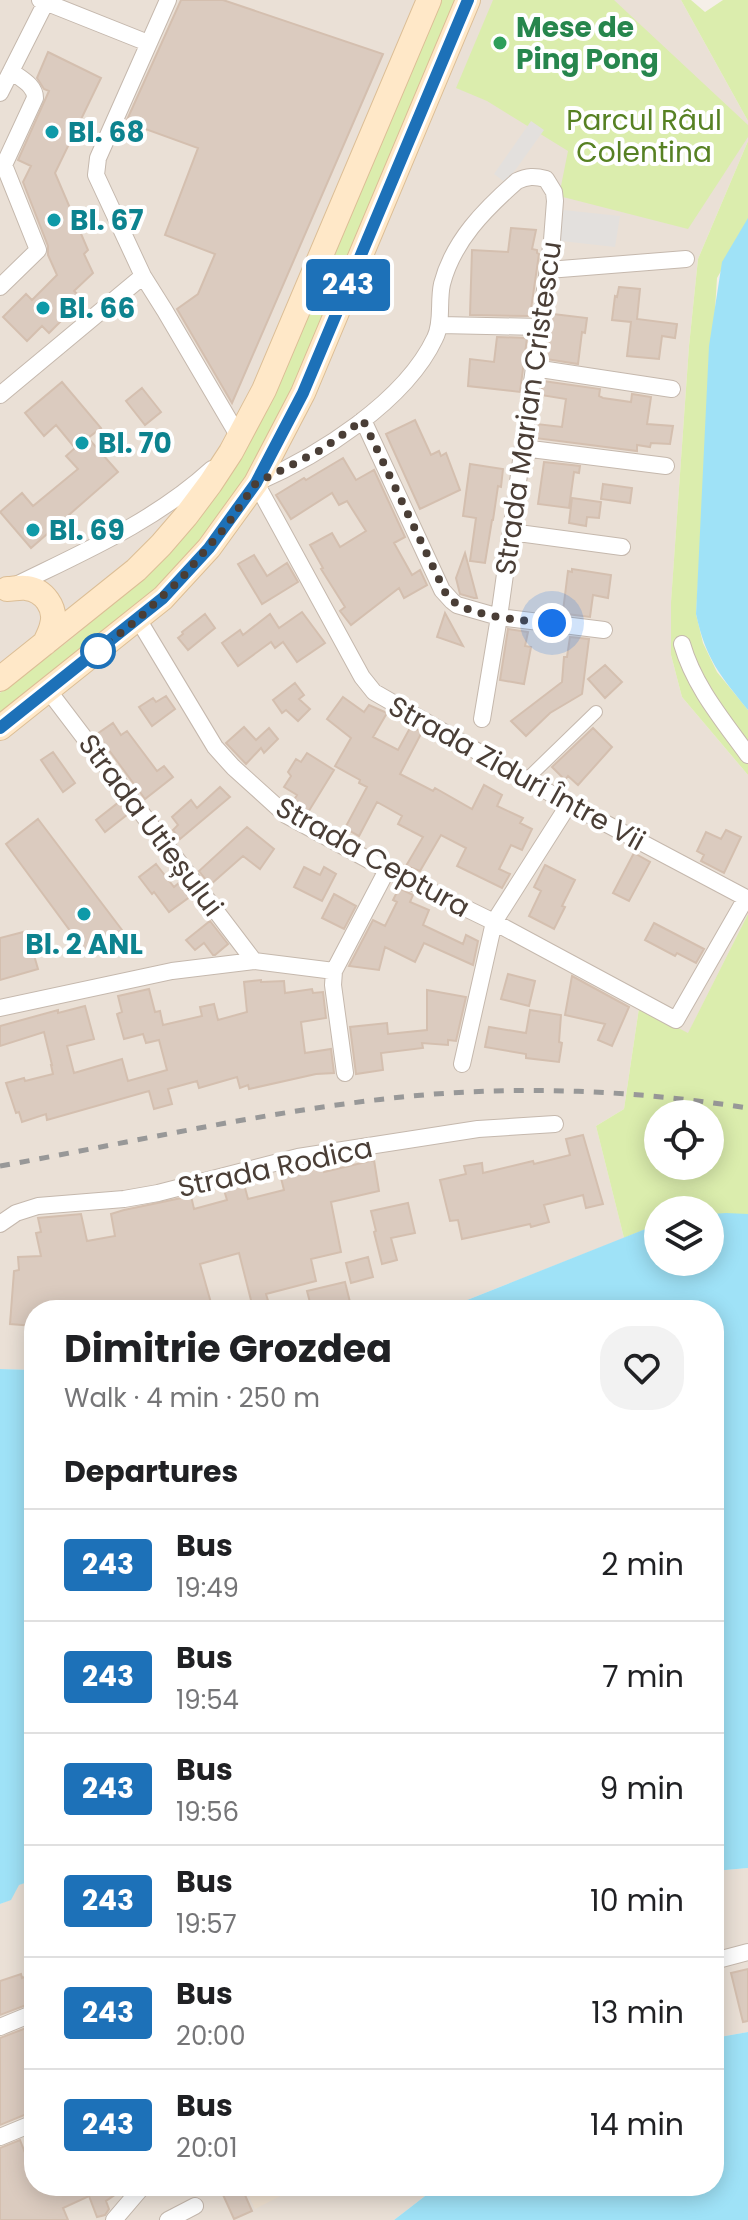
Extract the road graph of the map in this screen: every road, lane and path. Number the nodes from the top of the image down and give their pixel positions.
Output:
1 (168, 0) edge
2 (429, 0) edge
3 (468, 0) edge
4 (43, 1) edge
5 (148, 43) junction
6 (11, 71) junction
7 (0, 93) edge
8 (686, 259) dead end
9 (548, 270) junction
10 (143, 276) junction
11 (0, 287) edge
12 (440, 325) junction
13 (540, 327) junction
14 (534, 368) junction
15 (672, 389) dead end
16 (0, 395) edge
17 (363, 420) junction
18 (235, 444) junction
19 (523, 448) junction
20 (666, 466) dead end
21 (256, 483) junction
22 (511, 532) junction
23 (622, 547) dead end
24 (3, 591) edge
25 (499, 617) junction
26 (138, 619) junction
27 (604, 630) dead end
28 (45, 643) junction
29 (682, 644) dead end
30 (0, 679) edge
31 (48, 690) junction
32 (596, 712) dead end
33 (482, 719) dead end
34 (0, 728) edge
35 (748, 755) edge
36 (526, 780) junction
37 (569, 804) junction
38 (387, 870) junction
39 (747, 899) edge
40 (494, 922) junction
41 (254, 961) junction
42 (334, 971) junction
43 (0, 1008) edge
44 (676, 1020) joint
45 (462, 1064) dead end
46 (345, 1073) dead end
47 (555, 1124) dead end
48 (0, 1224) edge
49 (748, 1952) edge
50 (724, 1958) edge
51 (24, 2017) edge
52 (0, 2027) edge
53 (24, 2127) edge
54 (0, 2137) edge
55 (134, 2196) edge
56 (195, 2206) dead end
57 (114, 2220) edge
58 (168, 2220) edge

1 - 5 street
2 - 18 main road
3 - 21 main road
4 - 5 street
4 - 6 street
5 - 10 street
6 - 7 street
6 - 11 street
8 - 9 street
9 - 12 street, Strada Marian Cristescu
9 - 13 street, Strada Marian Cristescu
10 - 16 street
10 - 18 street
12 - 13 street
12 - 17 street
13 - 14 street, Strada Marian Cristescu
14 - 15 street
14 - 19 street, Strada Marian Cristescu
17 - 21 street
17 - 25 street
18 - 24 street
18 - 28 main road
19 - 20 street
19 - 22 street, Strada Marian Cristescu
21 - 26 main road
21 - 36 street, Strada Ziduri Între Vii
22 - 23 street
22 - 25 street, Strada Marian Cristescu
24 - 28 main road
25 - 27 street
25 - 33 street, Strada Marian Cristescu
26 - 31 main road
26 - 38 street, Strada Ceptura
28 - 30 main road
29 - 35 street
31 - 34 main road
31 - 41 street, Strada Utieșului
32 - 36 street
36 - 37 street, Strada Ziduri Între Vii
37 - 39 street, Strada Ziduri Între Vii
37 - 40 street
38 - 40 street, Strada Ceptura
38 - 42 street
39 - 44 street, Strada Ziduri Între Vii
40 - 44 street, Strada Ceptura
40 - 45 street
41 - 42 street
41 - 43 street
42 - 46 street
47 - 48 street, Strada Rodica
49 - 50 street
51 - 52 street
53 - 54 street
55 - 57 street
56 - 58 street

